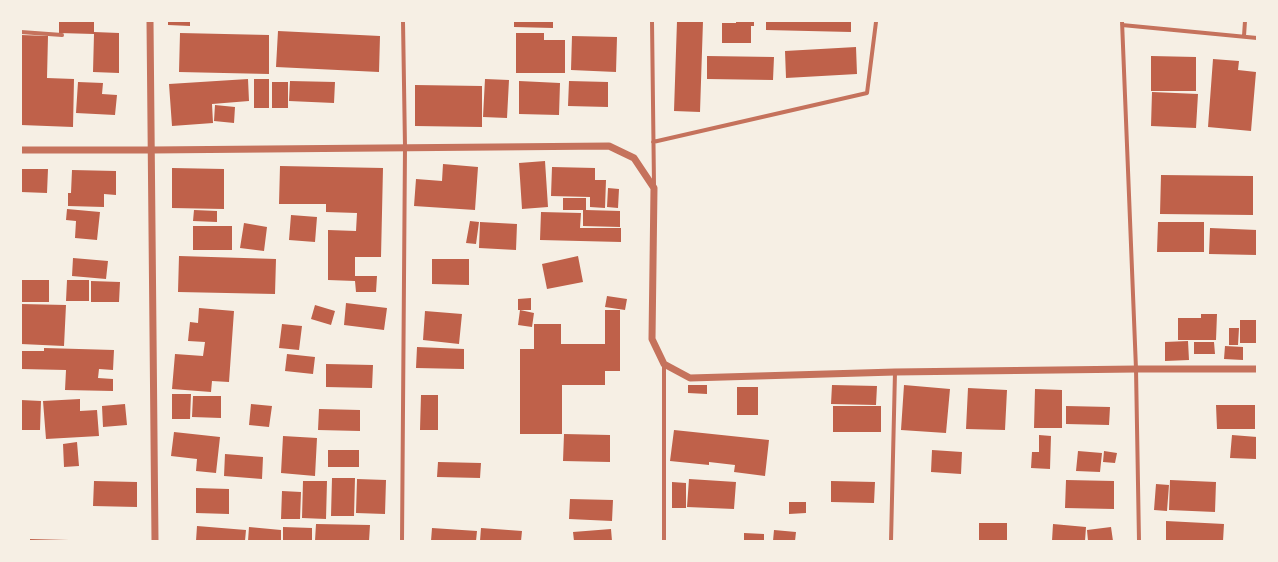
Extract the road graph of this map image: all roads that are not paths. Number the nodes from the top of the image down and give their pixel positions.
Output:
1 (150, 21) edge
2 (403, 21) edge
3 (652, 21) edge
4 (1245, 21) edge
5 (876, 22) edge
6 (1122, 23) edge
7 (21, 32) edge
8 (62, 35) dead end
9 (1244, 36) junction
10 (1257, 38) edge
11 (653, 142) junction
12 (405, 147) junction
13 (21, 150) edge
14 (152, 150) junction
15 (654, 188) junction
16 (664, 364) junction
17 (1136, 369) junction
18 (1257, 369) edge
19 (895, 372) junction
20 (155, 541) edge
21 (402, 541) edge
22 (664, 541) edge
23 (891, 541) edge
24 (1139, 541) edge

1 - 14 street
2 - 12 street
3 - 11 street
4 - 9 street
5 - 11 street
6 - 9 street
6 - 17 street
7 - 8 street
9 - 10 street
11 - 15 street
12 - 14 street
12 - 15 street
12 - 21 street
13 - 14 street
14 - 20 street
15 - 16 street
16 - 19 street
16 - 22 street
17 - 18 street
17 - 19 street
17 - 24 street
19 - 23 street

